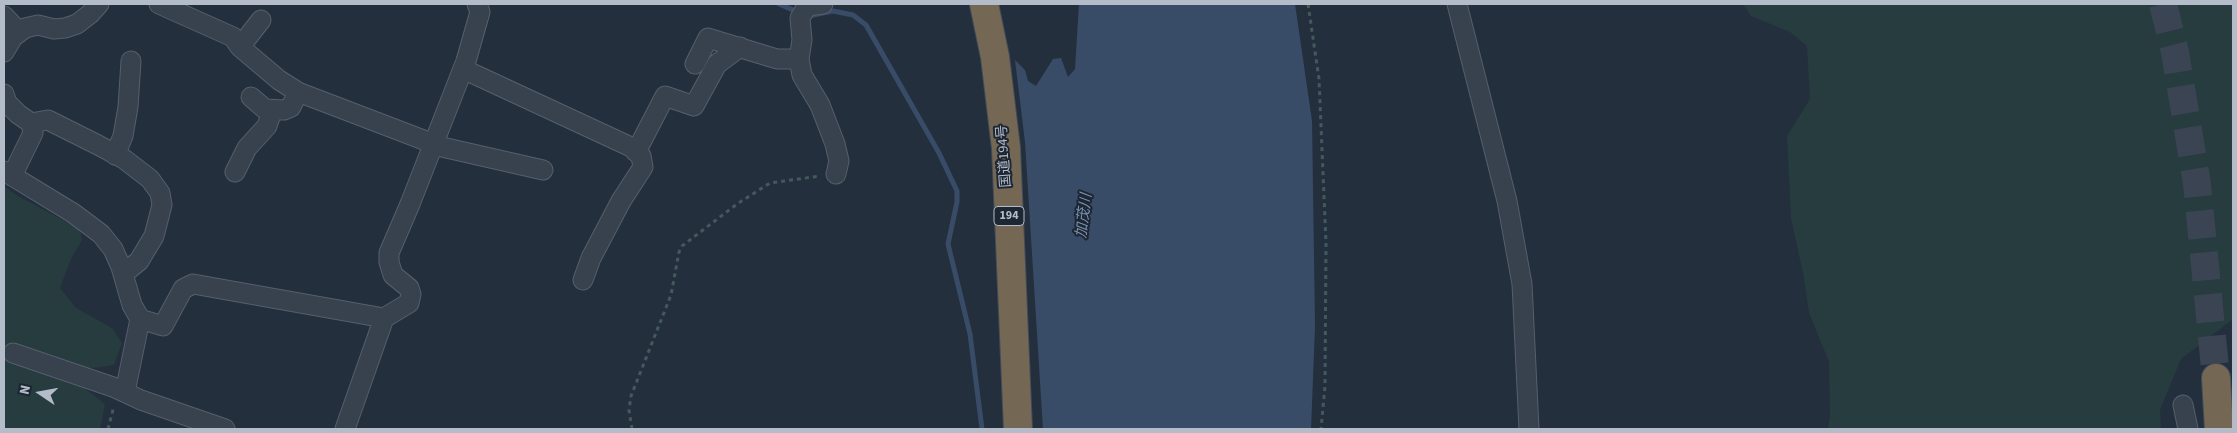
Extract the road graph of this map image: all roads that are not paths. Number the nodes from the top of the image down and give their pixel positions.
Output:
1 (99, 4) edge
2 (159, 4) edge
3 (477, 4) edge
4 (823, 4) edge
5 (984, 4) edge
6 (1457, 4) edge
7 (4, 16) edge
8 (261, 20) dead end
9 (20, 32) junction
10 (240, 47) junction
11 (740, 47) junction
12 (4, 52) edge
13 (799, 59) junction
14 (132, 61) dead end
15 (695, 64) dead end
16 (463, 70) junction
17 (298, 92) junction
18 (4, 94) edge
19 (250, 97) dead end
20 (272, 111) junction
21 (30, 123) junction
22 (434, 144) junction
23 (636, 152) junction
24 (115, 155) junction
25 (543, 170) dead end
26 (235, 172) dead end
27 (8, 174) edge
28 (836, 174) road end
29 (123, 274) junction
30 (583, 280) dead end
31 (384, 318) junction
32 (140, 319) junction
33 (13, 353) dead end
34 (2216, 378) tunnel mouth
35 (122, 391) junction
36 (2183, 405) dead end
37 (224, 429) edge
38 (345, 429) edge
39 (1018, 429) edge
40 (1529, 429) edge
41 (2188, 429) edge
42 (2219, 429) edge

1 - 9 street
2 - 10 street
3 - 16 street
4 - 13 street
5 - 39 highway, 国道194号 / 194
6 - 40 street
7 - 9 street
8 - 10 street
9 - 12 street
10 - 17 street
11 - 13 street
11 - 15 street
11 - 23 street
13 - 28 street
14 - 24 street
16 - 22 street
16 - 23 street
17 - 20 street
17 - 22 street
18 - 21 street
19 - 20 street
20 - 26 street
21 - 24 street
21 - 27 street
22 - 25 street
22 - 31 street
23 - 30 street
24 - 29 street
27 - 29 street
29 - 32 street
31 - 32 street
31 - 38 street
32 - 35 street
33 - 35 street
34 - 42 highway
35 - 37 street
36 - 41 street

